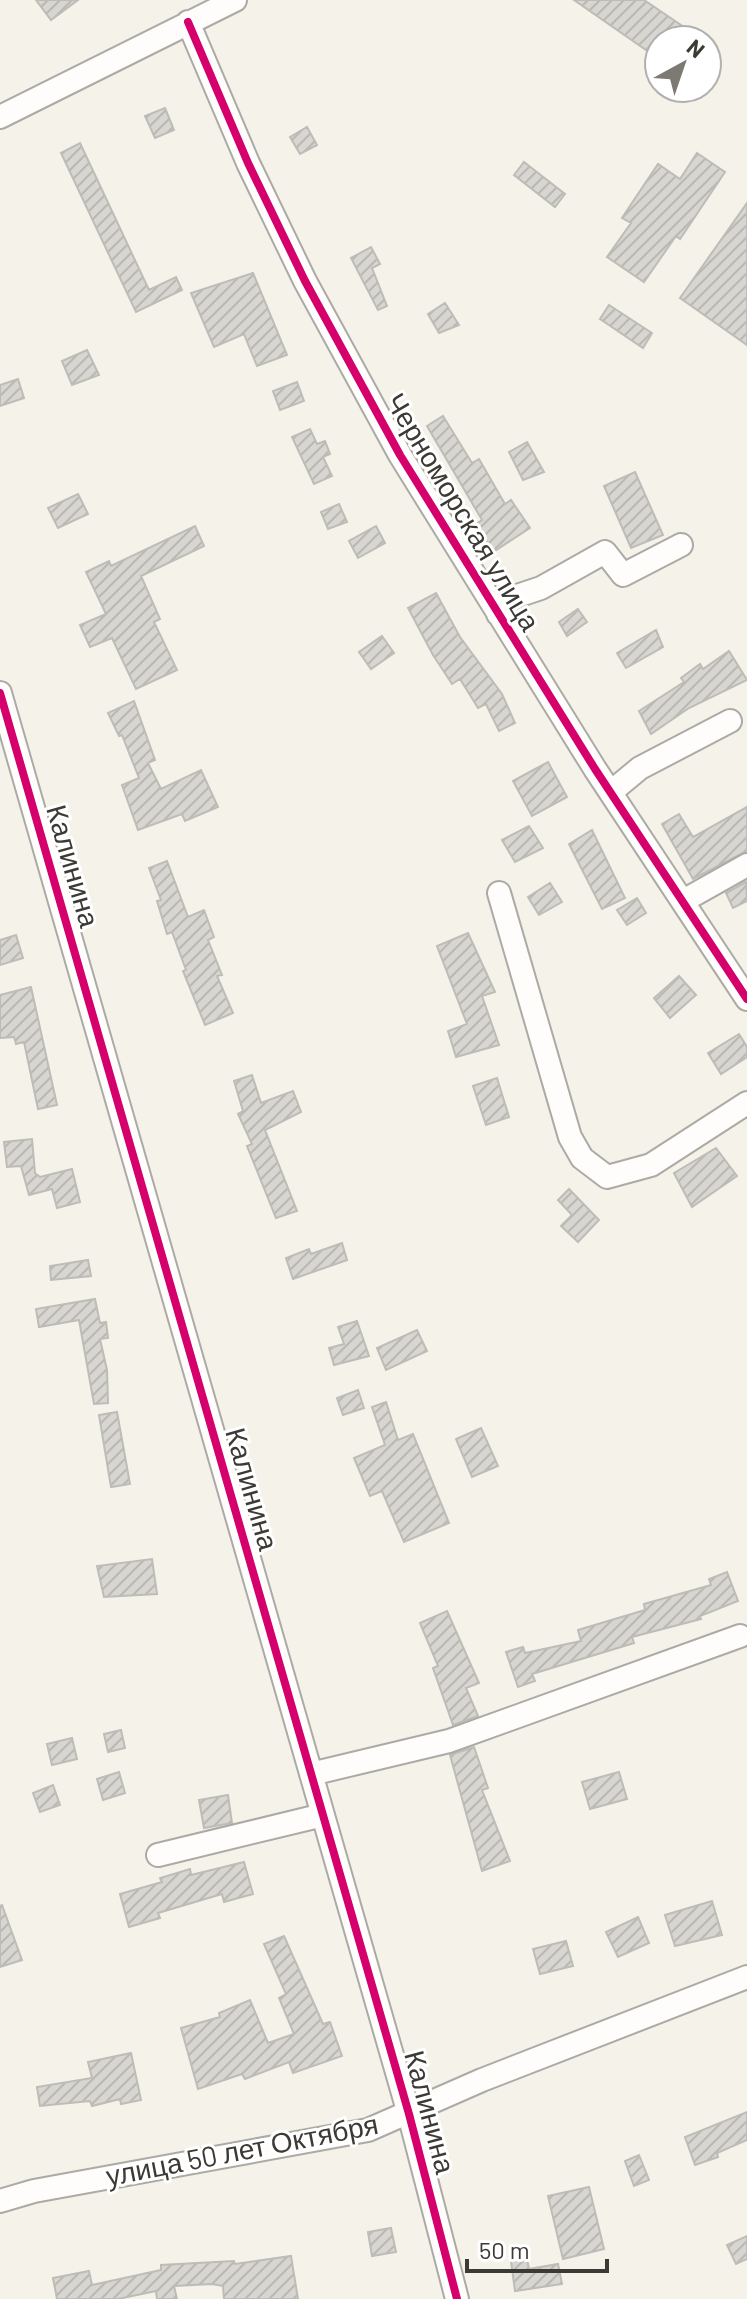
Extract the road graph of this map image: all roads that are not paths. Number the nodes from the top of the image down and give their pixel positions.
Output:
1 (235, 0) edge
2 (188, 22) junction
3 (0, 117) edge
4 (681, 545) dead end
5 (498, 614) junction
6 (0, 693) edge
7 (730, 721) dead end
8 (611, 792) junction
9 (747, 865) edge
10 (499, 893) dead end
11 (683, 901) junction
12 (747, 999) edge
13 (747, 1103) edge
14 (740, 1636) dead end
15 (311, 1774) junction
16 (323, 1815) junction
17 (158, 1855) dead end
18 (747, 1977) edge
19 (409, 2114) junction
20 (0, 2201) edge
21 (457, 2299) edge

1 - 2 street
2 - 3 street
2 - 5 street, Черноморская улица
4 - 5 street
5 - 8 street, Черноморская улица
6 - 15 street, Калинина
7 - 8 street
8 - 11 street, Черноморская улица
9 - 11 street
10 - 13 street
11 - 12 street, Черноморская улица
14 - 15 street
15 - 16 street, Калинина
16 - 17 street
16 - 19 street, Калинина
18 - 19 street, улица 50 лет Октября
19 - 20 street, улица 50 лет Октября
19 - 21 street, Калинина

